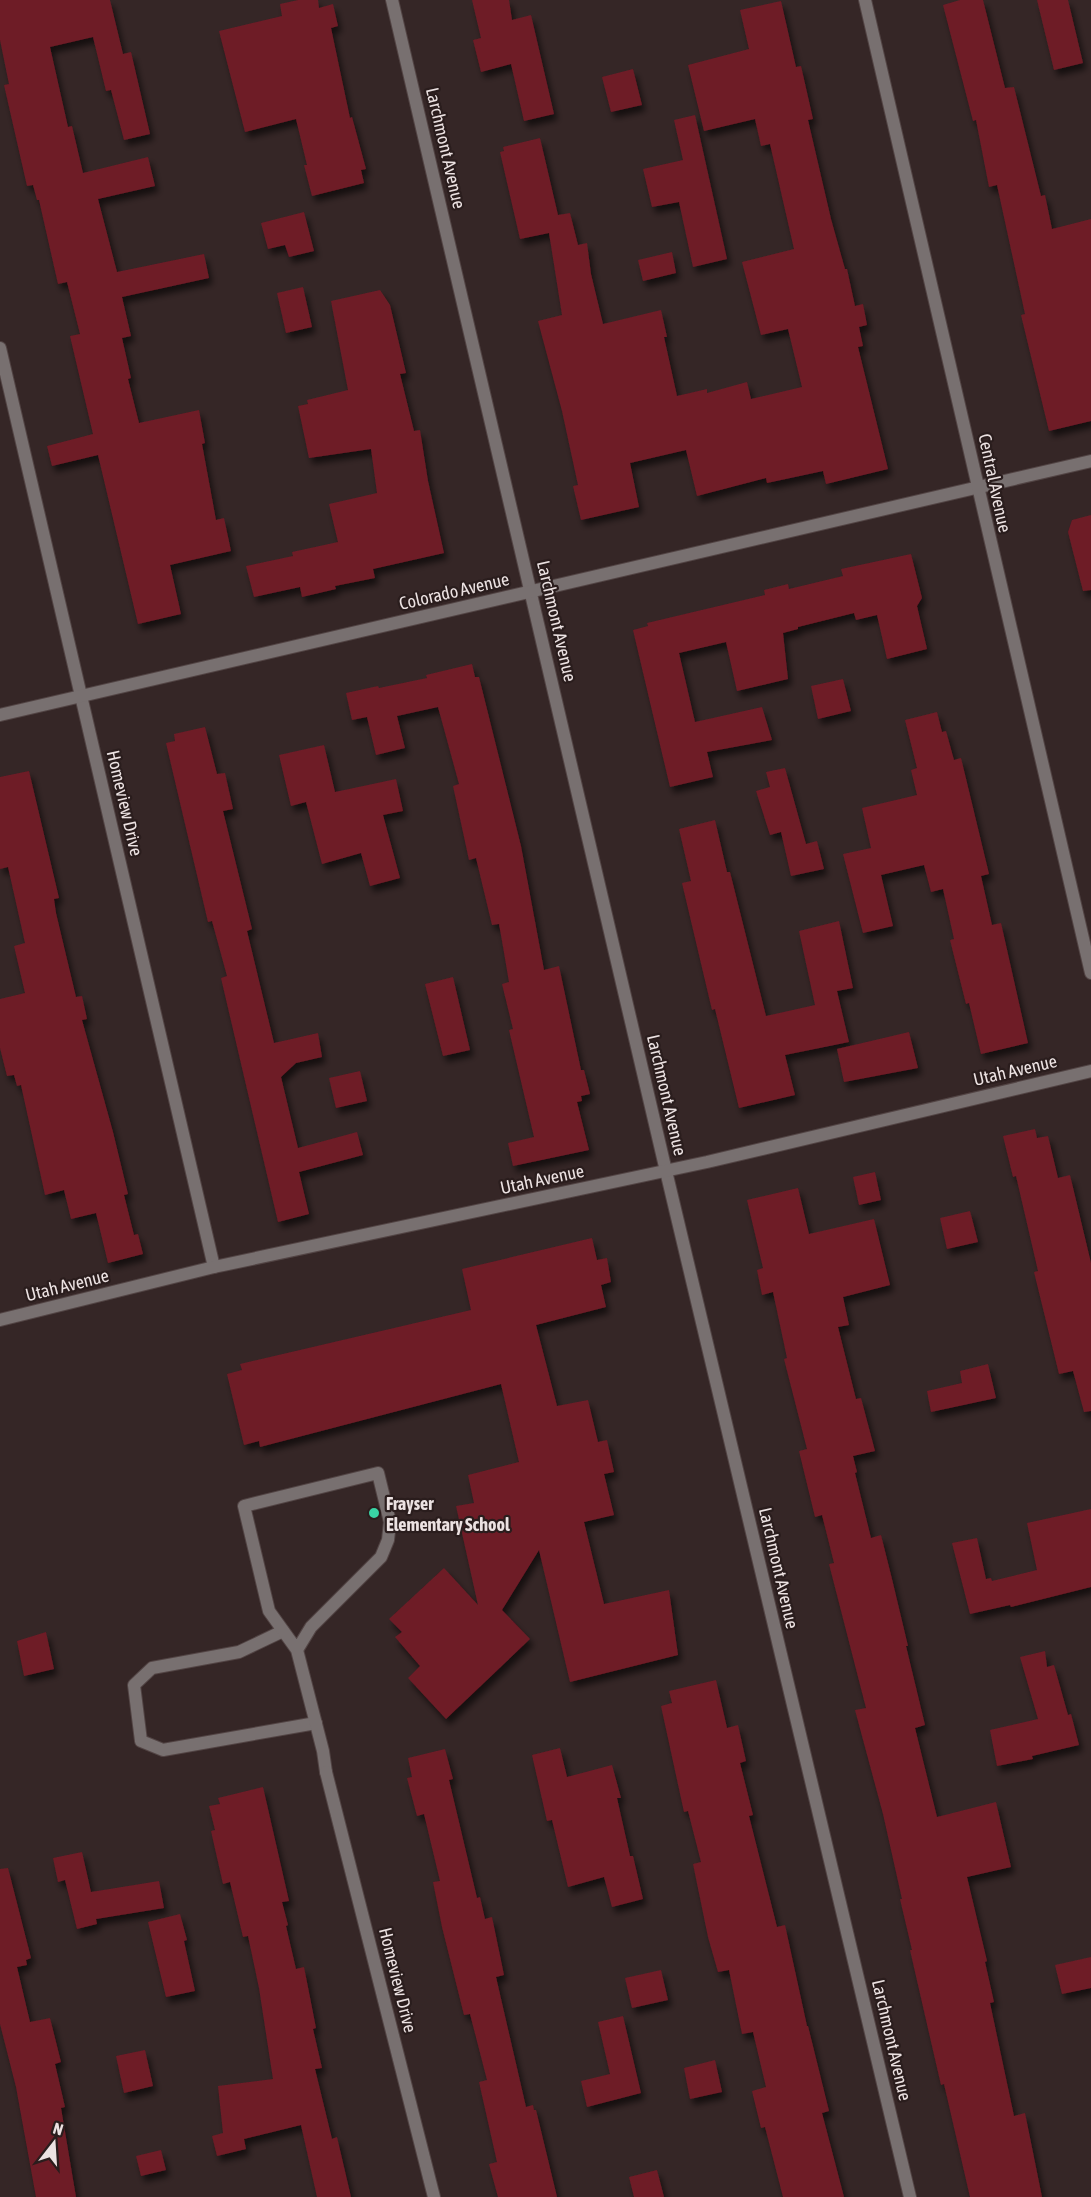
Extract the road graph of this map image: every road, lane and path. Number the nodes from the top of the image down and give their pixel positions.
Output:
1 (392, 0) edge
2 (865, 0) edge
3 (0, 348) edge
4 (1091, 461) edge
5 (978, 487) junction
6 (532, 592) junction
7 (82, 696) junction
8 (0, 715) edge
9 (1091, 973) edge
10 (1091, 1071) edge
11 (666, 1171) junction
12 (214, 1267) junction
13 (0, 1320) edge
14 (283, 1631) junction
15 (297, 1650) junction
16 (316, 1723) junction
17 (434, 2197) edge
18 (910, 2197) edge

1 - 6 street, Larchmont Avenue
2 - 5 street, Central Avenue
3 - 7 street, Homeview Drive
4 - 5 street, Colorado Avenue
5 - 6 street, Colorado Avenue
5 - 9 street, Central Avenue
6 - 7 street, Colorado Avenue
6 - 11 street, Larchmont Avenue
7 - 8 street, Colorado Avenue
7 - 12 street, Homeview Drive
10 - 11 street, Utah Avenue
11 - 12 street, Utah Avenue
11 - 18 street, Larchmont Avenue
12 - 13 street, Utah Avenue
14 - 15 street
14 - 15 street
14 - 16 street
15 - 16 street, Homeview Drive
16 - 17 street, Homeview Drive

